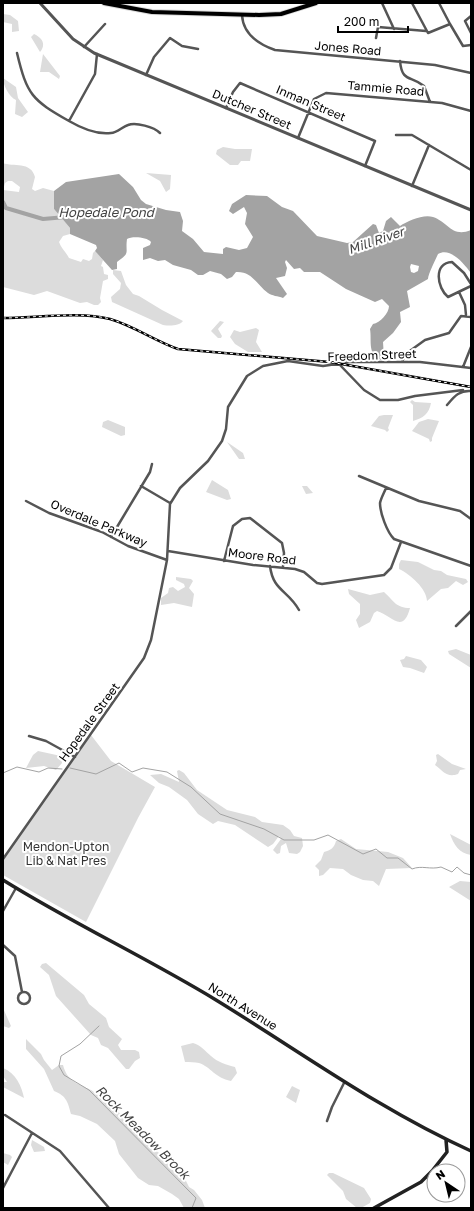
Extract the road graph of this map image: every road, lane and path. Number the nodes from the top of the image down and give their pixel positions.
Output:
1 (40, 3) edge
2 (104, 3) edge
3 (316, 3) edge
4 (382, 3) edge
5 (412, 3) edge
6 (439, 3) edge
7 (310, 4) edge
8 (242, 15) junction
9 (471, 16) edge
10 (105, 24) dead end
11 (450, 24) junction
12 (394, 29) junction
13 (426, 31) junction
14 (471, 33) edge
15 (376, 38) dead end
16 (471, 45) edge
17 (84, 47) junction
18 (198, 48) dead end
19 (17, 53) dead end
20 (97, 54) junction
21 (400, 61) junction
22 (471, 73) edge
23 (146, 75) junction
24 (430, 102) junction
25 (226, 108) junction
26 (471, 111) edge
27 (309, 112) junction
28 (69, 121) junction
29 (160, 133) dead end
30 (396, 135) dead end
31 (298, 138) junction
32 (429, 145) junction
33 (365, 166) junction
34 (471, 170) edge
35 (412, 186) junction
36 (471, 210) edge
37 (471, 285) edge
38 (459, 292) junction
39 (466, 315) junction
40 (471, 317) edge
41 (471, 347) edge
42 (402, 361) junction
43 (340, 364) junction
44 (463, 367) junction
45 (471, 368) edge
46 (463, 390) junction
47 (471, 391) edge
48 (447, 405) dead end
49 (152, 464) dead end
50 (359, 476) dead end
51 (141, 486) junction
52 (386, 488) junction
53 (26, 501) dead end
54 (170, 503) junction
55 (471, 519) edge
56 (111, 537) junction
57 (401, 542) junction
58 (168, 551) junction
59 (167, 560) junction
60 (224, 561) junction
61 (270, 566) junction
62 (471, 566) edge
63 (284, 567) junction
64 (162, 584) joint
65 (299, 610) dead end
66 (471, 611) edge
67 (456, 626) dead end
68 (29, 736) dead end
69 (75, 757) junction
70 (3, 859) edge
71 (3, 880) edge
72 (16, 888) junction
73 (3, 911) edge
74 (3, 945) edge
75 (22, 992) junction
76 (344, 1083) junction
77 (5, 1115) dead end
78 (327, 1121) dead end
79 (32, 1133) junction
80 (446, 1140) junction
81 (456, 1144) junction
82 (471, 1151) edge
83 (447, 1152) junction
84 (3, 1188) edge
85 (109, 1208) edge
86 (374, 1208) edge

1 - 17 street, Dutcher Street
2 - 8 main road
3 - 7 main road
4 - 12 street
5 - 13 street
6 - 11 street
7 - 8 main road
8 - 21 street, Jones Road
9 - 14 street
10 - 17 street
11 - 13 street
11 - 16 street
12 - 13 street
12 - 15 street
17 - 20 street, Dutcher Street
18 - 23 street
19 - 28 street
20 - 23 street, Dutcher Street
20 - 28 street
21 - 22 street, Jones Road
21 - 24 street
23 - 25 street, Dutcher Street
24 - 26 street, Tammie Road
24 - 27 street, Tammie Road
25 - 27 street, Inman Street
25 - 31 street, Dutcher Street
27 - 31 street, Tammie Road
27 - 33 street, Inman Street
28 - 29 street
30 - 32 street
31 - 33 street, Dutcher Street
32 - 34 street
32 - 35 street
33 - 35 street, Dutcher Street
35 - 36 street, Dutcher Street
37 - 38 street
37 - 38 street
38 - 39 street
39 - 40 street
39 - 42 street
41 - 44 street
42 - 43 street, Freedom Street
42 - 44 street, Freedom Street
43 - 46 street
43 - 54 street, Freedom Street
44 - 45 street, Freedom Street
46 - 47 street
46 - 48 street
49 - 51 street
50 - 52 street
51 - 54 street
51 - 56 street
52 - 55 street
52 - 57 street
53 - 56 street, Overdale Parkway
54 - 58 street, Freedom Street
56 - 59 street, Overdale Parkway
57 - 62 street
57 - 63 street, Moore Road
58 - 59 street, Freedom Street
58 - 60 street, Moore Road
59 - 64 street, Freedom Street
60 - 61 street, Moore Road
60 - 63 street
61 - 63 street, Moore Road
61 - 65 street
64 - 69 street, Hopedale Street
66 - 67 street
68 - 69 street
69 - 70 street, Hopedale Street
71 - 72 main road, North Avenue
72 - 73 street
72 - 76 main road, North Avenue
74 - 75 street
75 - 75 street
76 - 78 street
76 - 80 main road, North Avenue
77 - 79 street
79 - 84 street
79 - 85 street
80 - 81 main road, North Avenue
80 - 83 main road
81 - 82 main road, North Avenue
81 - 83 main road
83 - 86 main road

